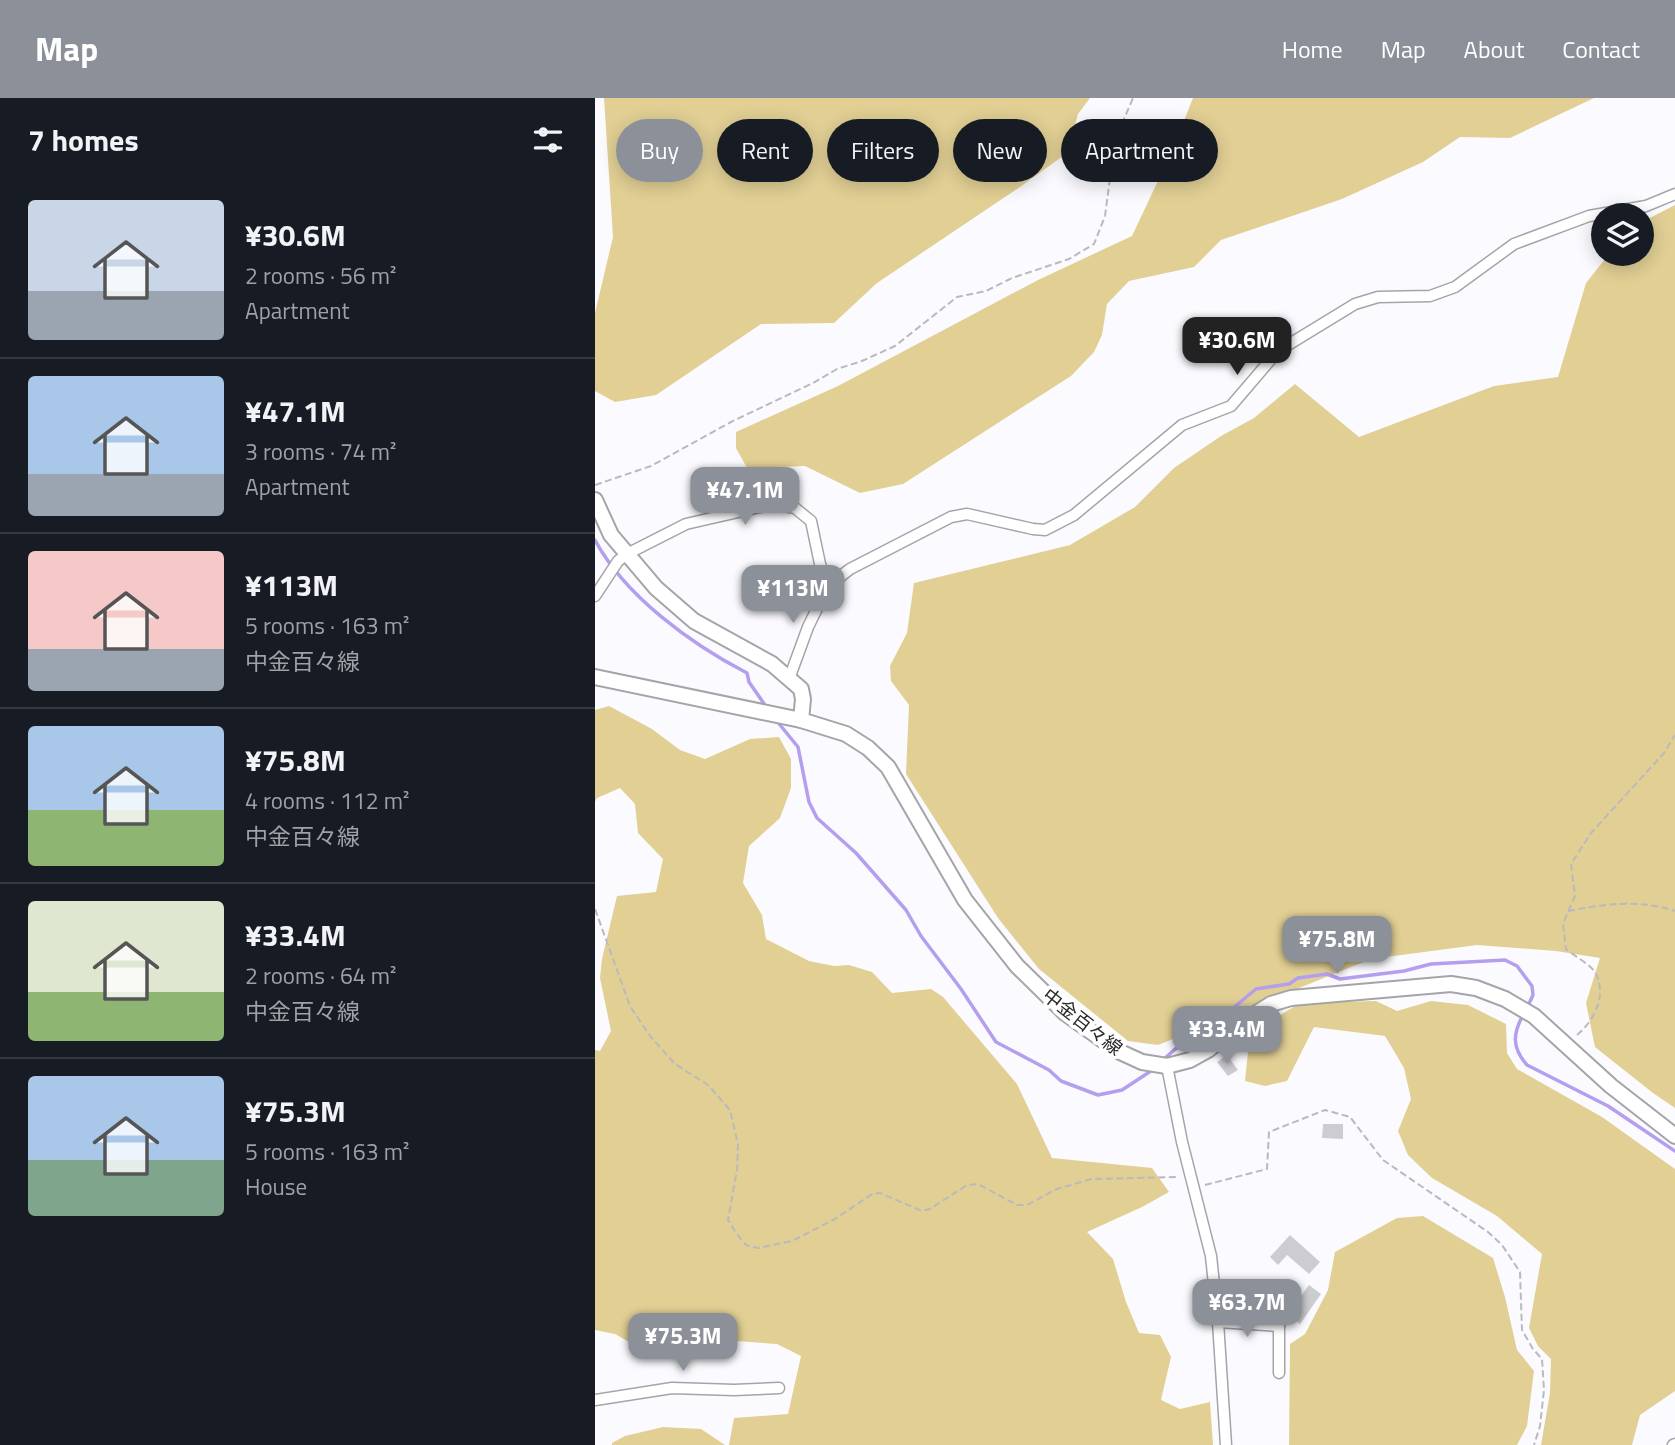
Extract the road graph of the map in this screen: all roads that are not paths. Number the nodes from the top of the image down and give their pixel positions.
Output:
1 (1675, 194) edge
2 (595, 500) edge
3 (622, 558) junction
4 (828, 586) junction
5 (595, 596) edge
6 (595, 677) edge
7 (789, 678) junction
8 (795, 719) junction
9 (1167, 1066) junction
10 (1675, 1136) edge
11 (1282, 1304) dead end
12 (1218, 1322) junction
13 (1279, 1326) junction
14 (1279, 1373) dead end
15 (779, 1388) dead end
16 (595, 1400) edge
17 (1226, 1445) edge

1 - 4 street
2 - 3 main road
3 - 4 street
3 - 5 street
3 - 7 main road
4 - 7 street
6 - 8 main road, 中金百々線
7 - 8 main road
8 - 9 main road, 中金百々線
9 - 10 main road, 中金百々線
9 - 12 street
11 - 13 street
12 - 13 street
12 - 17 street
13 - 14 street
15 - 16 street

